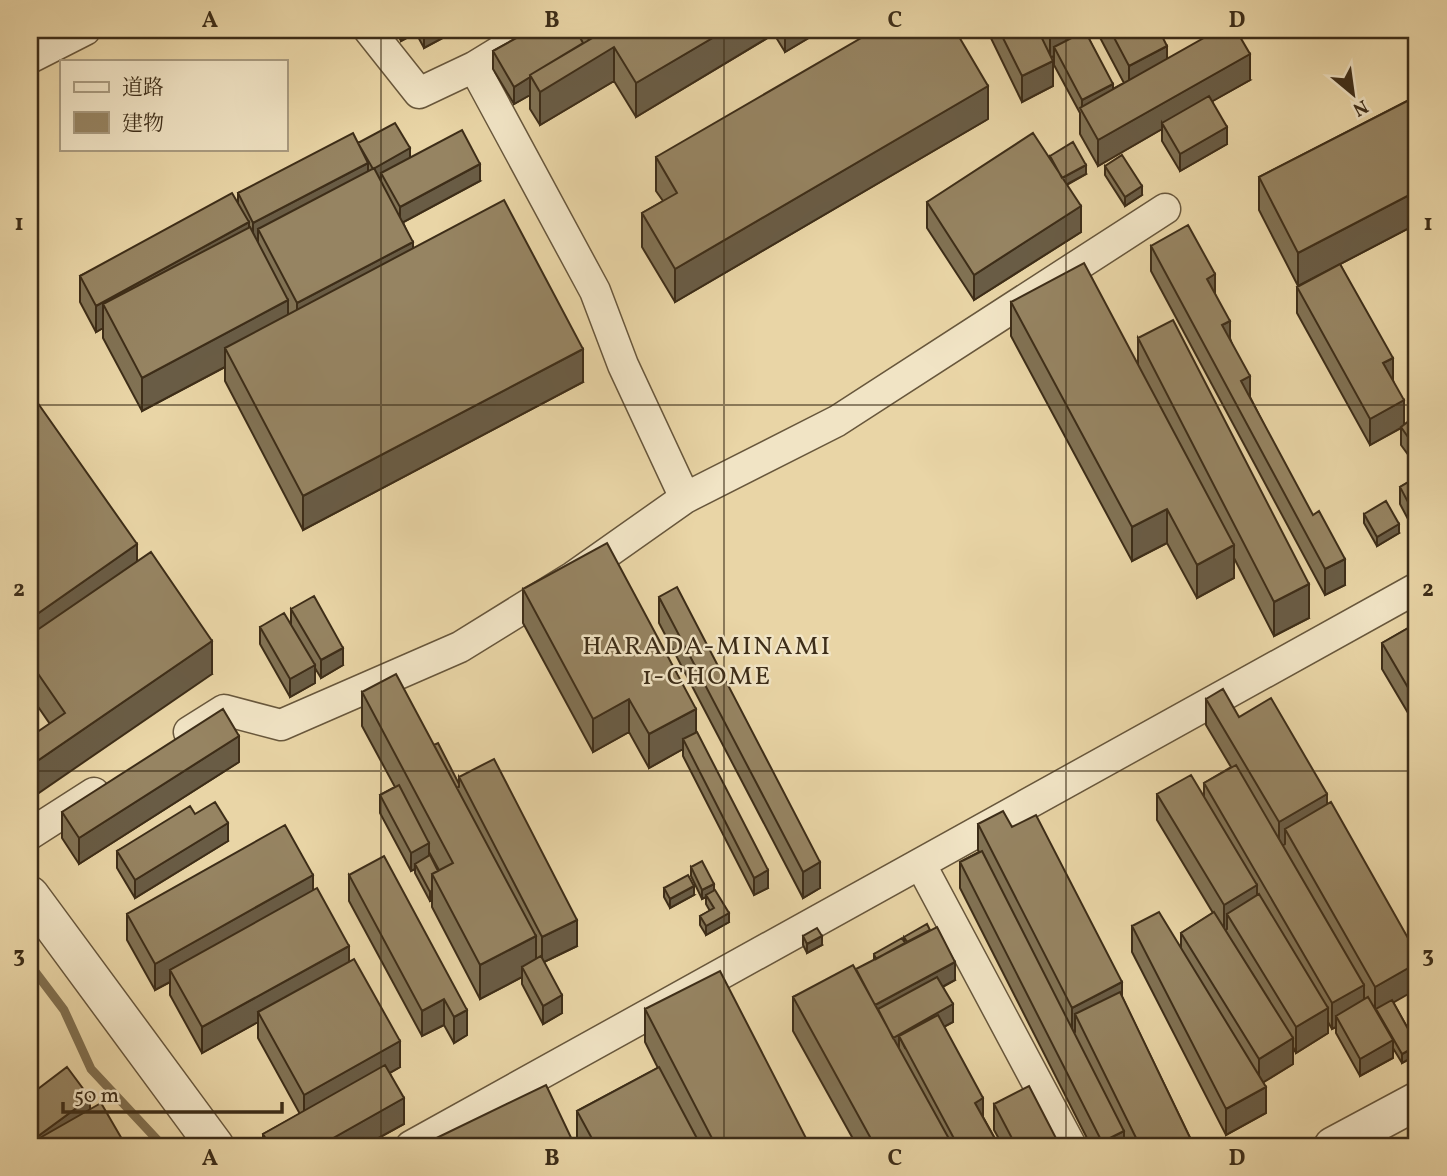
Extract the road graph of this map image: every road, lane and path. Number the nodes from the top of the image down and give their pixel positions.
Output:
1 (85, 30) edge
2 (369, 30) edge
3 (535, 30) edge
4 (30, 58) edge
5 (474, 67) junction
6 (1165, 209) dead end
7 (685, 498) junction
8 (1417, 588) edge
9 (167, 746) edge
10 (121, 776) edge
11 (30, 834) edge
12 (921, 865) junction
13 (30, 895) edge
14 (1417, 1101) edge
15 (215, 1146) edge
16 (411, 1146) edge
17 (1071, 1146) edge
18 (1333, 1146) edge

1 - 4 street
2 - 5 street
3 - 5 street
5 - 7 street
6 - 7 street
7 - 9 street
8 - 12 street
10 - 11 street
12 - 16 street
12 - 17 street
13 - 15 street
14 - 18 street

